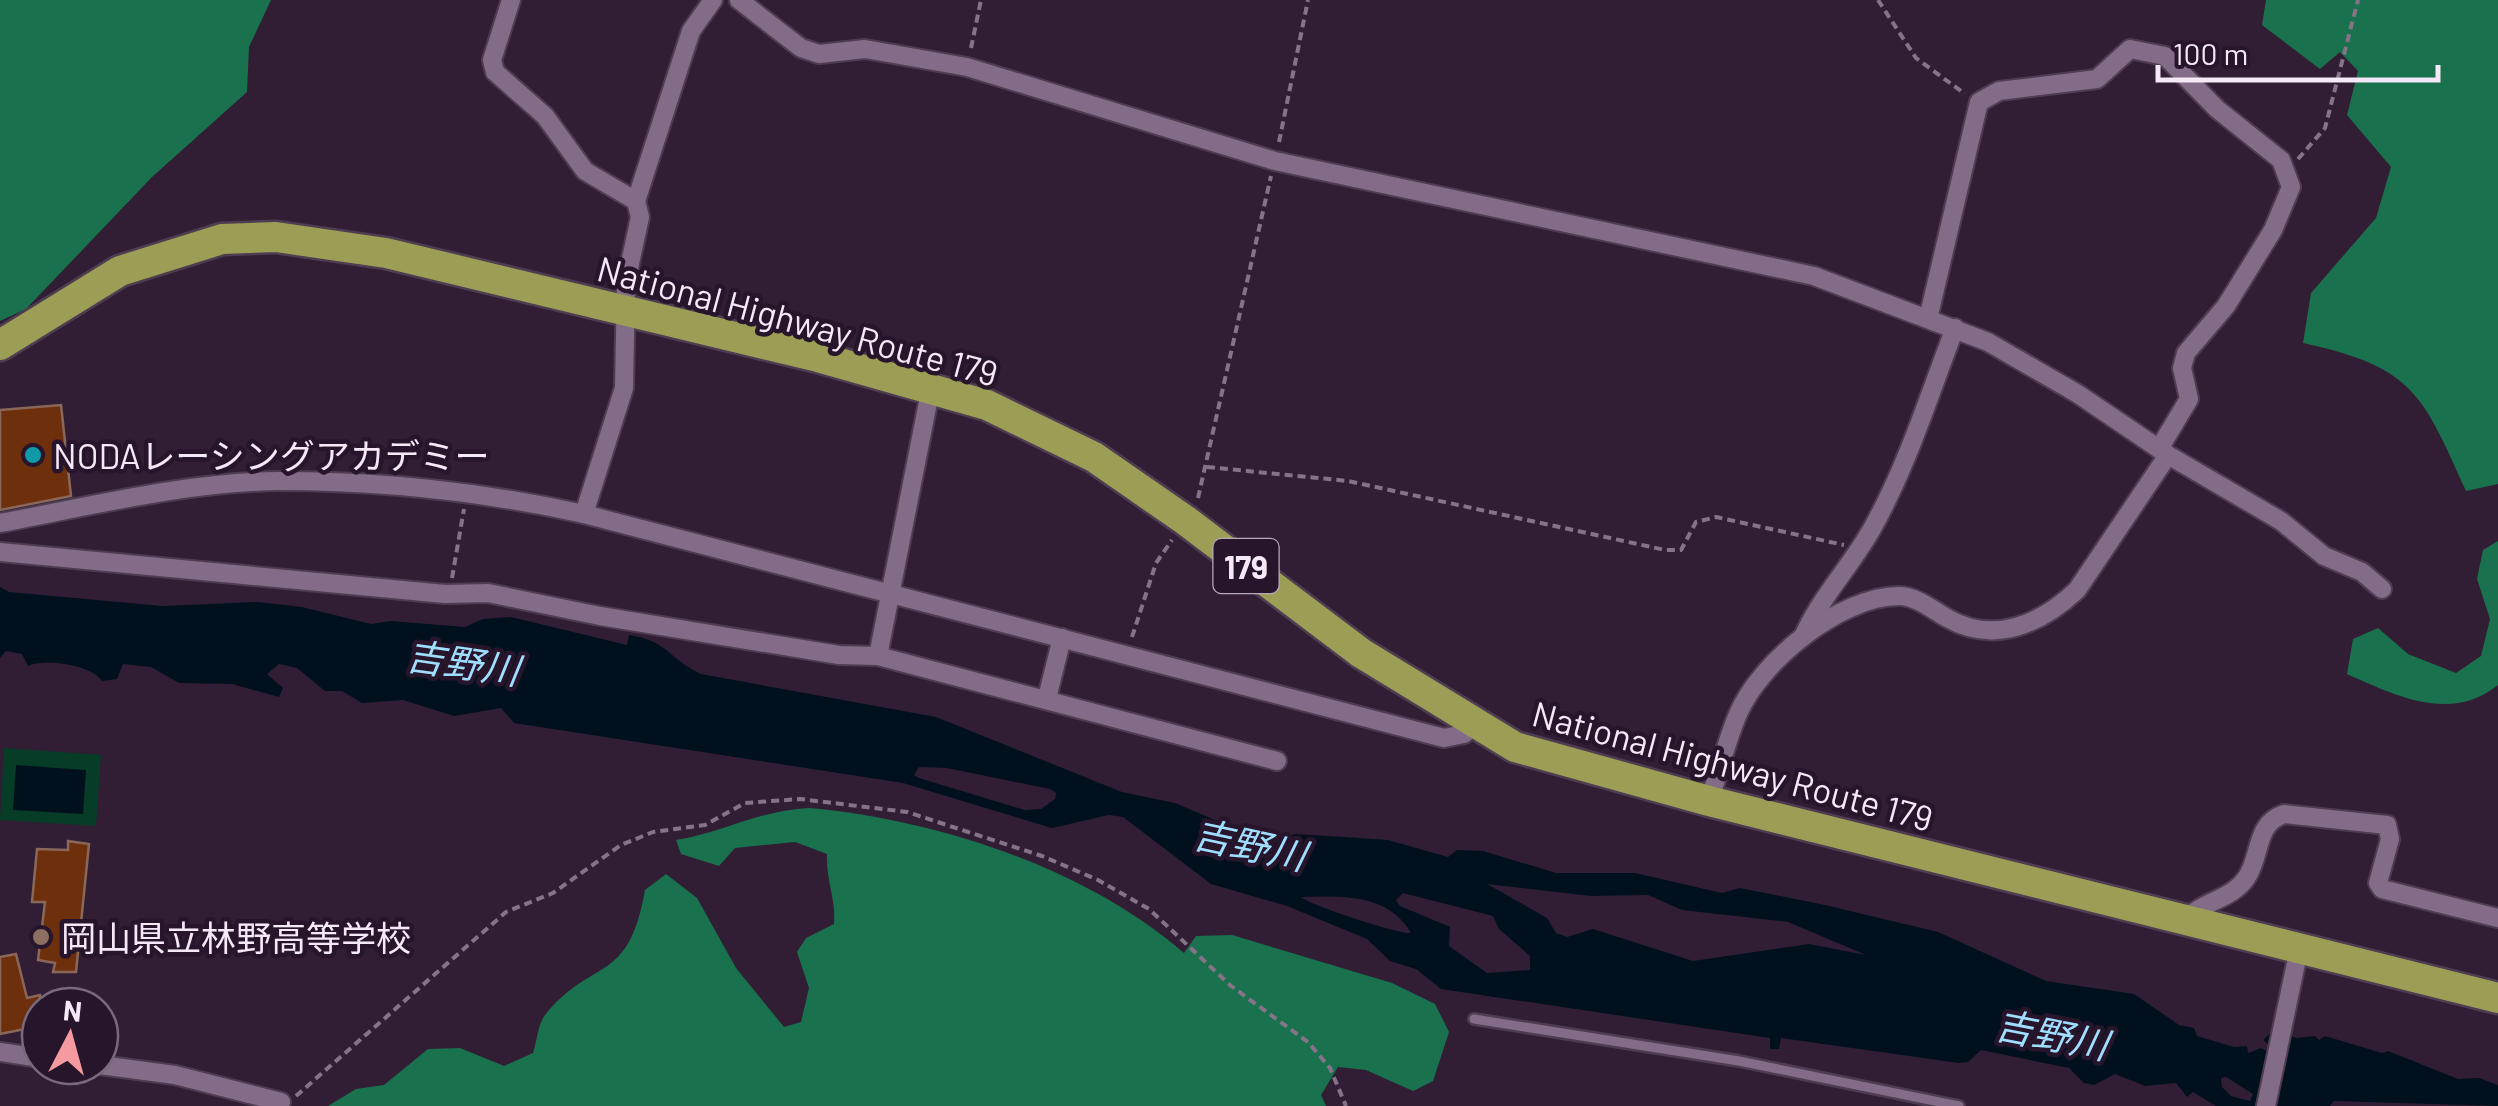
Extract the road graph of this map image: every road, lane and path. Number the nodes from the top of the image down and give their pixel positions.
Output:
1 (511, 0) edge
2 (713, 0) edge
3 (740, 0) edge
4 (981, 0) edge
5 (1308, 0) edge
6 (1878, 0) edge
7 (2358, 0) edge
8 (967, 67) junction
9 (1979, 102) junction
10 (1275, 162) junction
11 (2288, 170) junction
12 (636, 201) junction
13 (625, 313) junction
14 (1928, 319) junction
15 (1956, 328) junction
16 (0, 346) edge
17 (932, 386) junction
18 (2164, 452) junction
19 (1207, 466) junction
20 (467, 492) junction
21 (584, 514) junction
22 (1186, 520) junction
23 (0, 523) edge
24 (1856, 551) junction
25 (0, 552) edge
26 (2382, 589) dead end
27 (453, 593) junction
28 (892, 593) junction
29 (1803, 637) junction
30 (1062, 638) junction
31 (1126, 655) junction
32 (878, 656) junction
33 (1046, 698) junction
34 (1474, 725) junction
35 (1277, 761) dead end
36 (1710, 801) junction
37 (2498, 918) edge
38 (2185, 921) junction
39 (2299, 950) junction
40 (2498, 998) edge
41 (1474, 1020) dead end
42 (120, 1067) edge
43 (281, 1102) joint
44 (1346, 1106) edge
45 (1959, 1106) edge
46 (2266, 1106) edge

1 - 12 street
2 - 12 street
3 - 8 street
4 - 8 path
5 - 10 path
6 - 9 path
7 - 11 path
8 - 10 street
9 - 11 street
9 - 14 street
10 - 14 street
10 - 19 path
11 - 18 street
12 - 13 street
13 - 16 highway, National Highway Route 179 / 179
13 - 17 highway, National Highway Route 179 / 179
13 - 21 street
14 - 15 street
15 - 18 street
15 - 24 street
17 - 22 highway, National Highway Route 179 / 179
17 - 28 street
18 - 26 street
18 - 29 street
19 - 22 path
19 - 24 path
20 - 21 street
20 - 23 street
20 - 27 path
21 - 28 street
22 - 31 path
22 - 34 highway, National Highway Route 179 / 179
24 - 29 street
25 - 27 street
27 - 32 street
28 - 30 street
28 - 32 street
29 - 36 street
30 - 31 street
30 - 33 street
31 - 34 street
32 - 33 street
33 - 35 street
34 - 36 highway, National Highway Route 179 / 179
36 - 38 highway, National Highway Route 179 / 179
37 - 38 street
38 - 39 highway, National Highway Route 179 / 179
39 - 40 highway, National Highway Route 179 / 179
39 - 46 street
41 - 45 lane
42 - 43 street
43 - 44 path

